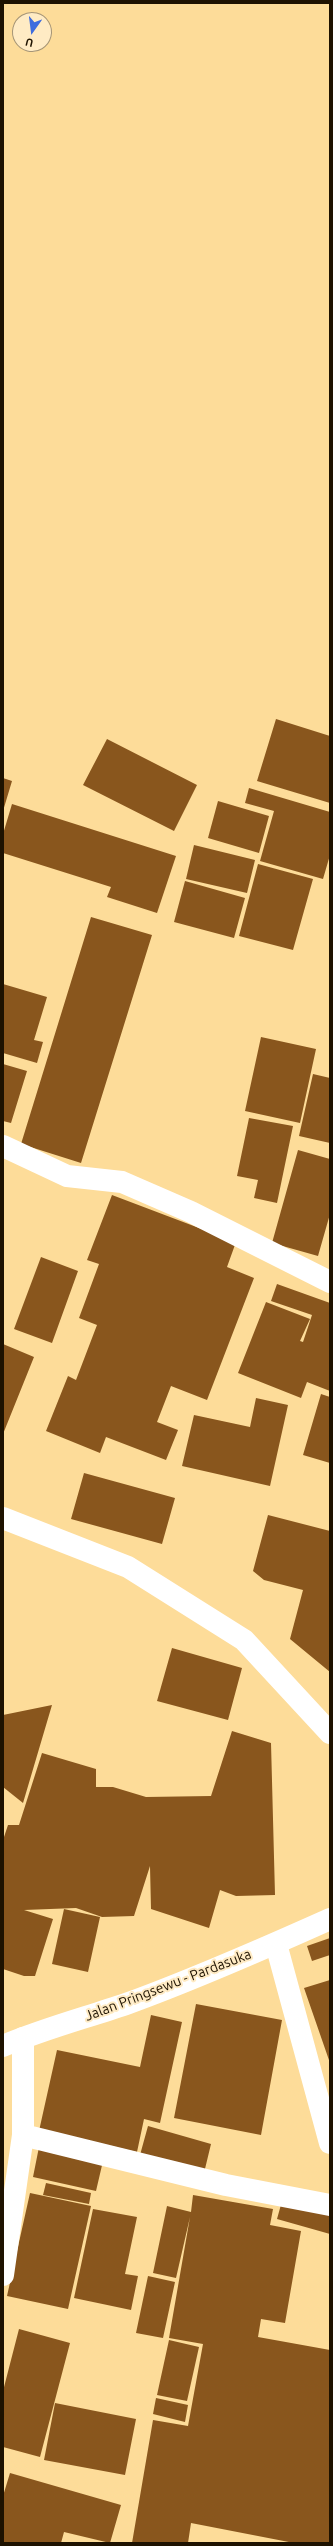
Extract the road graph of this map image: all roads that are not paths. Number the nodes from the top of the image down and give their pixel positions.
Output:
1 (3, 1146) edge
2 (330, 1282) edge
3 (3, 1518) edge
4 (330, 1733) edge
5 (330, 1919) edge
6 (276, 1944) junction
7 (22, 2038) junction
8 (3, 2046) edge
9 (23, 2135) junction
10 (330, 2143) edge
11 (330, 2205) edge
12 (3, 2275) edge

1 - 2 street
3 - 4 street
5 - 6 street, Jalan Pringsewu - Pardasuka
6 - 7 street, Jalan Pringsewu - Pardasuka
6 - 10 street
7 - 8 street, Jalan Pringsewu - Pardasuka
7 - 9 street
9 - 11 street
9 - 12 street

